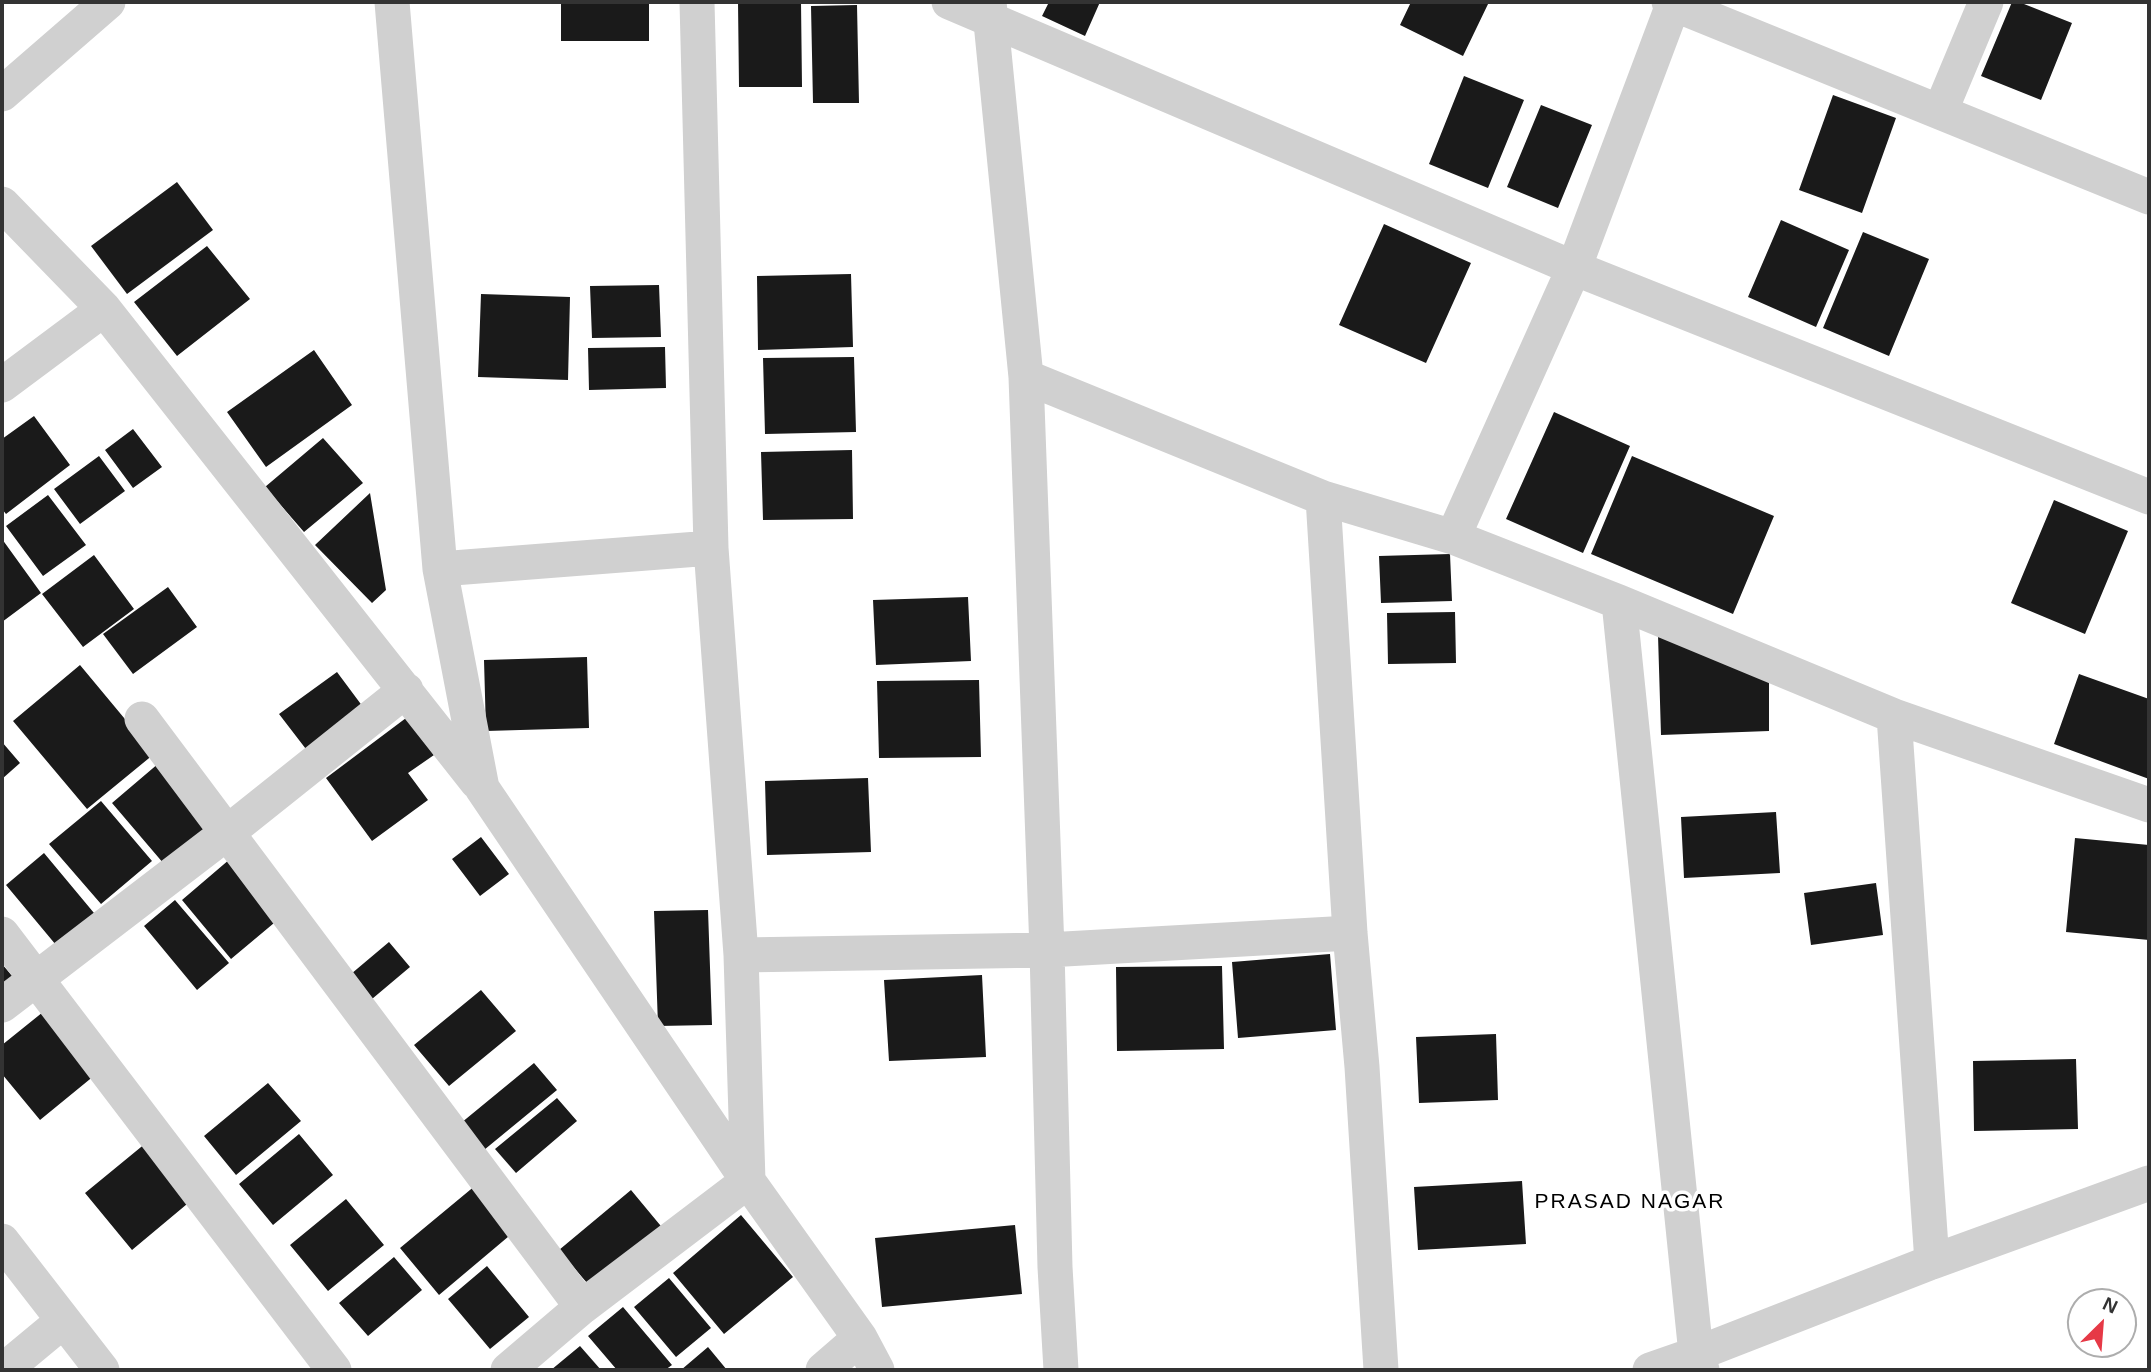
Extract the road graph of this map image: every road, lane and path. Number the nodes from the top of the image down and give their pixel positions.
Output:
1 (107, 2) edge
2 (392, 2) edge
3 (697, 2) edge
4 (949, 2) edge
5 (1672, 2) edge
6 (1986, 2) edge
7 (989, 10) edge
8 (2, 94) edge
9 (1940, 112) junction
10 (2149, 197) edge
11 (2, 204) edge
12 (1574, 268) junction
13 (104, 309) junction
14 (1026, 377) junction
15 (2, 385) edge
16 (1323, 498) junction
17 (2149, 498) edge
18 (1452, 537) junction
19 (711, 548) junction
20 (440, 569) junction
21 (1619, 602) junction
22 (406, 690) junction
23 (1894, 716) junction
24 (142, 719) dead end
25 (482, 788) junction
26 (2149, 805) edge
27 (228, 832) junction
28 (1350, 933) junction
29 (2, 934) edge
30 (1047, 950) junction
31 (741, 955) junction
32 (36, 977) junction
33 (2, 1005) edge
34 (748, 1181) junction
35 (2149, 1183) edge
36 (2, 1241) edge
37 (1933, 1262) junction
38 (582, 1307) junction
39 (63, 1321) junction
40 (860, 1338) junction
41 (1699, 1362) edge
42 (4, 1370) edge
43 (102, 1370) edge
44 (334, 1370) edge
45 (508, 1370) edge
46 (823, 1370) edge
47 (877, 1370) edge
48 (1061, 1370) edge
49 (1381, 1370) edge
50 (1650, 1370) edge

1 - 8 street
2 - 20 street
3 - 19 street
4 - 7 street
5 - 9 street
5 - 12 street
6 - 9 street
7 - 12 street
7 - 14 street
9 - 10 street
11 - 13 street
12 - 17 street
12 - 18 street
13 - 15 street
13 - 22 street
14 - 16 street
14 - 30 street
16 - 18 street
16 - 28 street
18 - 21 street
19 - 20 street
19 - 31 street
20 - 25 street
21 - 23 street
21 - 41 street
22 - 25 street
22 - 27 street
23 - 26 street
23 - 37 street
24 - 27 street
25 - 34 street
27 - 32 street
27 - 38 street
28 - 30 street
28 - 49 street
29 - 32 street
30 - 31 street
30 - 48 street
31 - 34 street
32 - 33 street
32 - 44 street
34 - 38 street
34 - 40 street
35 - 37 street
36 - 39 street
37 - 41 street
38 - 45 street
39 - 42 street
39 - 43 street
40 - 46 street
40 - 47 street
41 - 50 street

